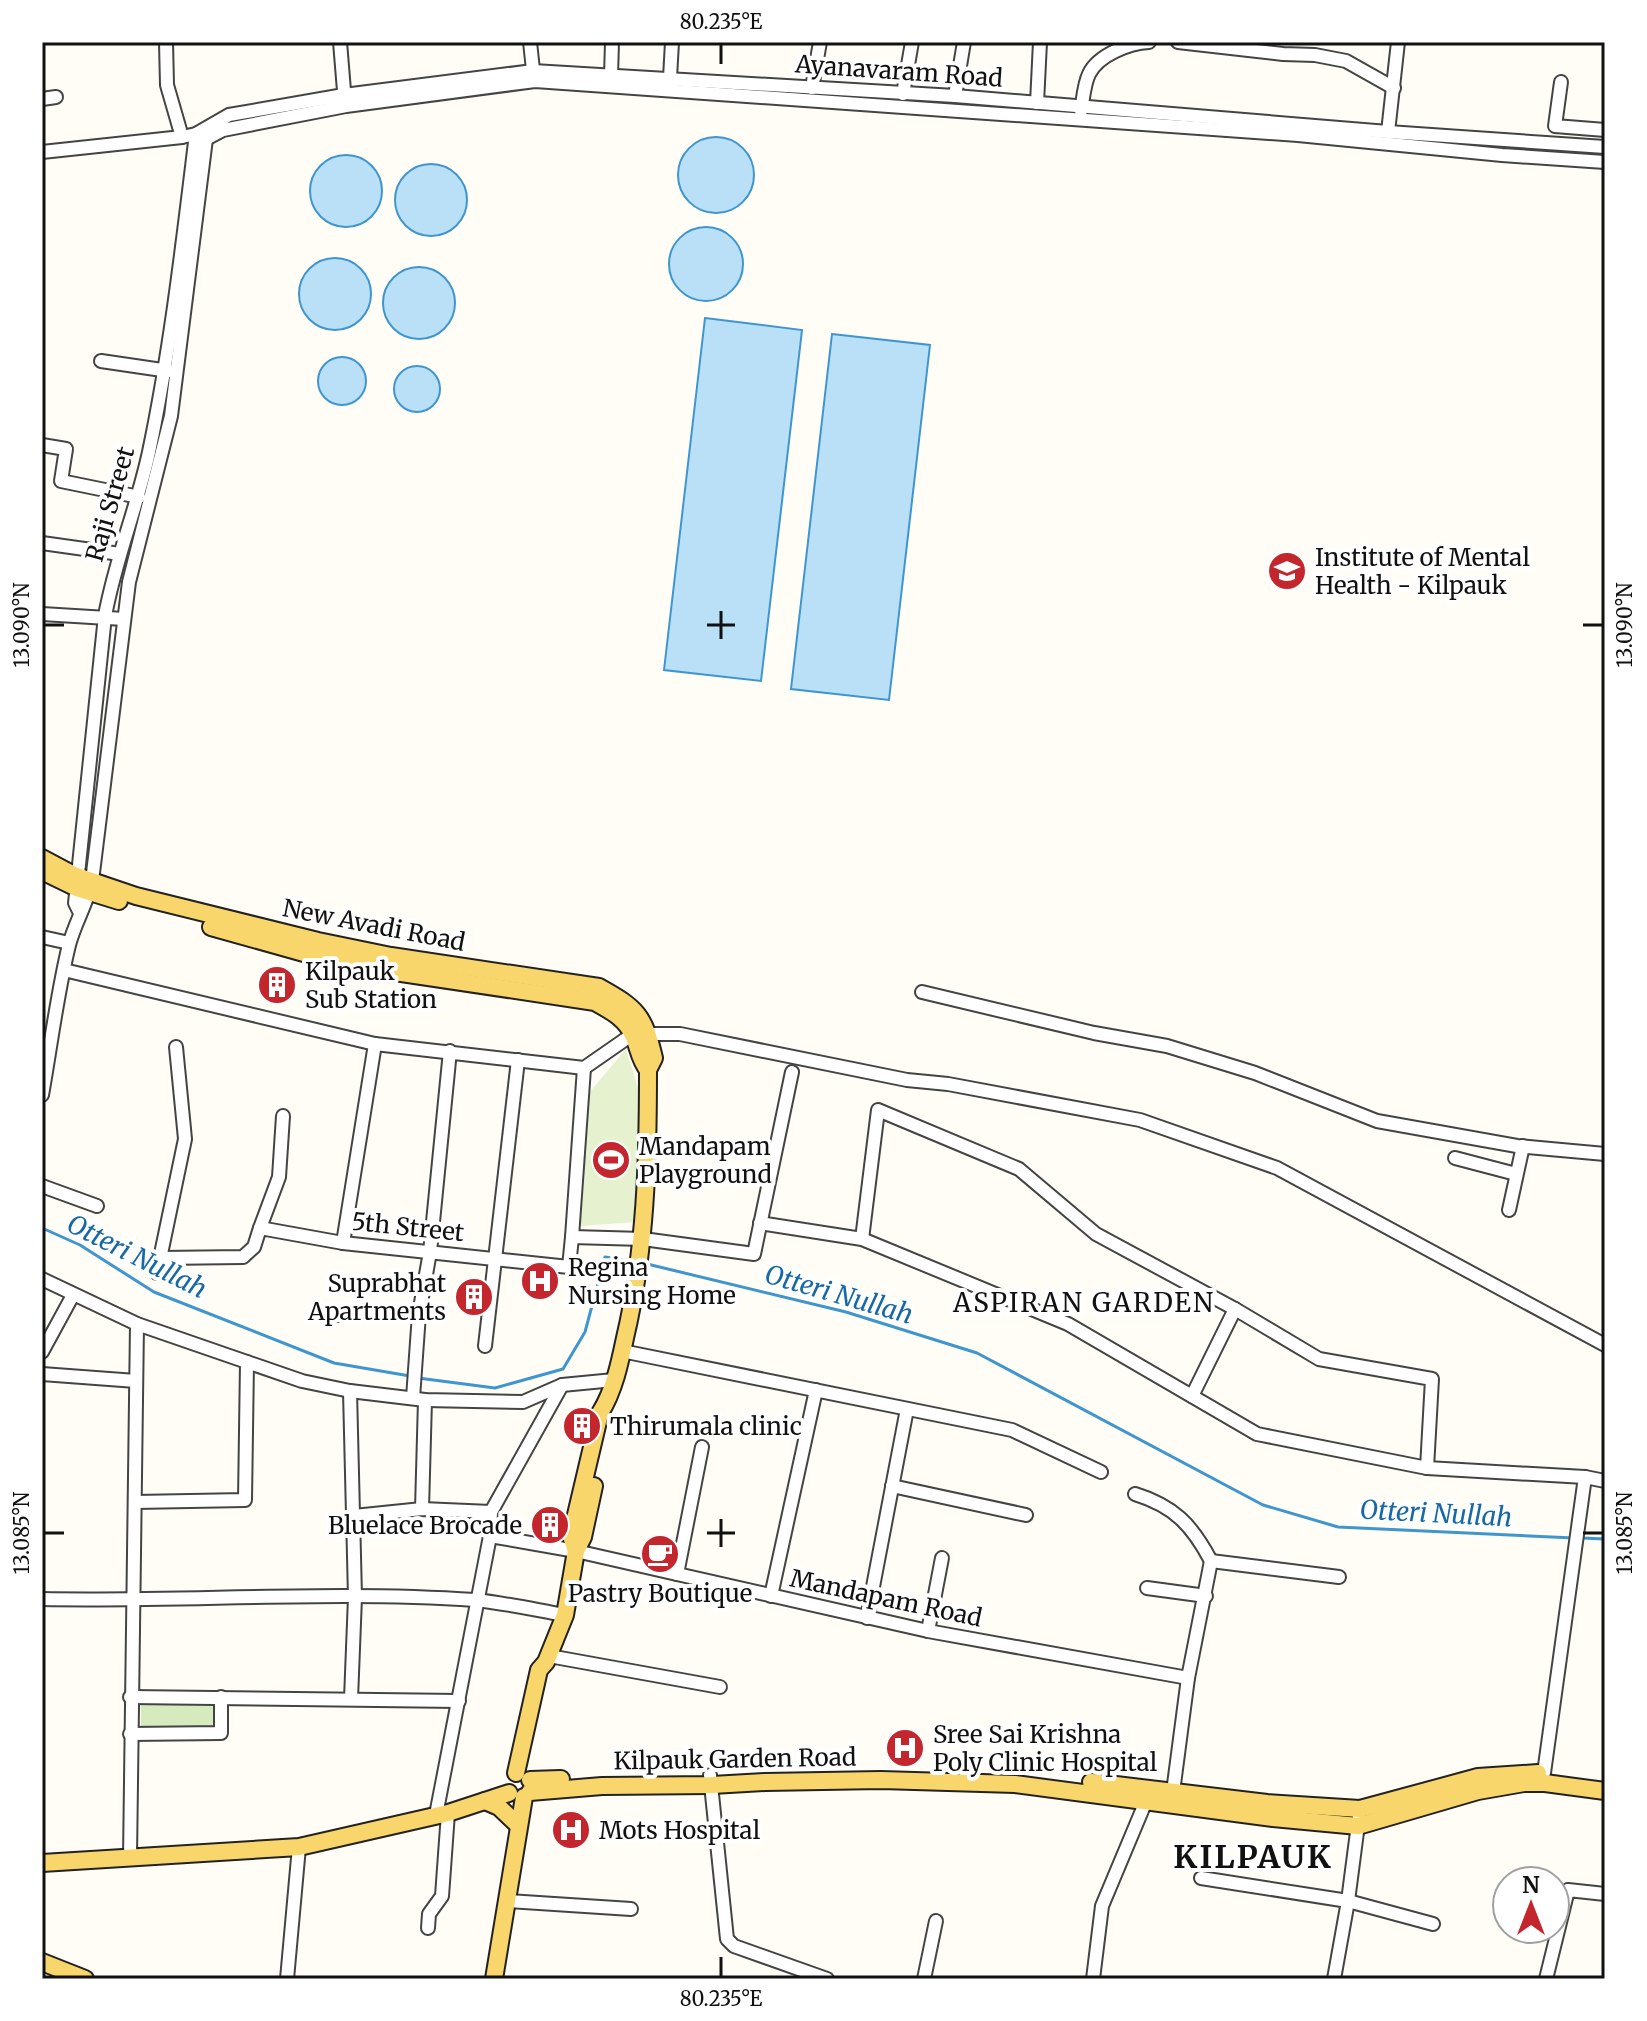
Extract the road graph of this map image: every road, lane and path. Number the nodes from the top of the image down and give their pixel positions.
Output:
1 (166, 42) edge
2 (340, 42) edge
3 (530, 42) edge
4 (612, 42) edge
5 (672, 42) edge
6 (820, 42) edge
7 (912, 42) edge
8 (964, 42) edge
9 (1040, 42) edge
10 (1133, 42) edge
11 (1149, 42) edge
12 (1178, 42) edge
13 (1398, 42) edge
14 (1314, 48) edge
15 (534, 76) junction
16 (611, 76) junction
17 (670, 78) junction
18 (1561, 82) dead end
19 (812, 88) junction
20 (1394, 88) junction
21 (903, 94) junction
22 (955, 96) junction
23 (344, 100) junction
24 (1037, 103) junction
25 (1082, 106) junction
26 (1080, 120) junction
27 (1605, 130) edge
28 (1388, 132) junction
29 (182, 137) junction
30 (201, 137) junction
31 (1605, 147) edge
32 (42, 152) edge
33 (1605, 162) edge
34 (101, 361) dead end
35 (171, 372) junction
36 (42, 445) edge
37 (139, 497) junction
38 (42, 543) edge
39 (120, 554) junction
40 (42, 614) edge
41 (105, 616) junction
42 (124, 619) junction
43 (91, 753) junction
44 (107, 754) junction
45 (42, 858) edge
46 (42, 871) edge
47 (84, 884) junction
48 (42, 937) edge
49 (69, 943) junction
50 (64, 970) junction
51 (922, 992) dead end
52 (641, 1035) junction
53 (375, 1044) junction
54 (176, 1047) dead end
55 (450, 1051) junction
56 (518, 1060) junction
57 (584, 1068) junction
58 (792, 1072) dead end
59 (42, 1093) edge
60 (283, 1116) dead end
61 (1523, 1146) junction
62 (1605, 1154) edge
63 (1455, 1158) dead end
64 (1516, 1174) junction
65 (42, 1186) edge
66 (97, 1206) dead end
67 (1509, 1210) dead end
68 (760, 1223) junction
69 (260, 1228) junction
70 (572, 1237) junction
71 (862, 1239) junction
72 (343, 1243) junction
73 (642, 1246) junction
74 (430, 1252) junction
75 (161, 1258) junction
76 (497, 1258) junction
77 (157, 1273) dead end
78 (42, 1279) edge
79 (73, 1295) junction
80 (1235, 1309) junction
81 (419, 1314) junction
82 (335, 1315) dead end
83 (137, 1324) junction
84 (1605, 1345) edge
85 (485, 1346) dead end
86 (622, 1351) junction
87 (42, 1352) edge
88 (247, 1362) junction
89 (42, 1374) edge
90 (614, 1380) junction
91 (136, 1381) junction
92 (562, 1385) junction
93 (816, 1390) junction
94 (350, 1391) junction
95 (417, 1395) junction
96 (1192, 1396) junction
97 (907, 1409) junction
98 (702, 1447) dead end
99 (1427, 1468) junction
100 (1101, 1472) dead end
101 (1585, 1477) junction
102 (1605, 1481) edge
103 (892, 1486) junction
104 (1135, 1494) dead end
105 (135, 1502) junction
106 (422, 1509) junction
107 (491, 1512) junction
108 (1026, 1515) dead end
109 (354, 1516) junction
110 (490, 1536) junction
111 (576, 1551) junction
112 (942, 1558) dead end
113 (1211, 1561) junction
114 (677, 1574) junction
115 (1339, 1577) dead end
116 (1147, 1588) dead end
117 (771, 1596) junction
118 (1206, 1596) junction
119 (355, 1597) junction
120 (42, 1599) edge
121 (477, 1600) junction
122 (134, 1601) junction
123 (565, 1615) junction
124 (867, 1618) junction
125 (928, 1631) junction
126 (548, 1659) junction
127 (1188, 1678) junction
128 (720, 1687) dead end
129 (130, 1697) junction
130 (221, 1697) junction
131 (351, 1699) junction
132 (459, 1701) junction
133 (130, 1734) junction
134 (1544, 1773) junction
135 (711, 1780) junction
136 (1605, 1780) edge
137 (521, 1786) junction
138 (1605, 1791) edge
139 (1173, 1792) junction
140 (485, 1801) junction
141 (1146, 1801) junction
142 (442, 1814) junction
143 (1359, 1818) junction
144 (518, 1825) junction
145 (299, 1847) junction
146 (130, 1858) junction
147 (42, 1863) edge
148 (1201, 1878) dead end
149 (1605, 1894) edge
150 (508, 1901) junction
151 (1348, 1901) junction
152 (631, 1909) dead end
153 (936, 1921) dead end
154 (1433, 1924) dead end
155 (428, 1928) dead end
156 (42, 1962) edge
157 (786, 1973) edge
158 (85, 1979) edge
159 (287, 1979) edge
160 (494, 1979) edge
161 (827, 1979) edge
162 (924, 1979) edge
163 (1093, 1979) edge
164 (1334, 1979) edge
165 (1546, 1979) edge

1 - 29 street
2 - 23 street
3 - 15 street
4 - 16 street
5 - 17 street
6 - 19 street
7 - 21 street
8 - 22 street
9 - 24 street
10 - 11 street
10 - 25 street
12 - 14 street
13 - 20 street
14 - 20 street
15 - 16 street, Ayanavaram Road
15 - 23 street, Ayanavaram Road
15 - 26 street, Ayanavaram Road
16 - 17 street, Ayanavaram Road
17 - 19 street, Ayanavaram Road
18 - 27 street
19 - 21 street, Ayanavaram Road
20 - 28 street
21 - 22 street, Ayanavaram Road
22 - 24 street, Ayanavaram Road
23 - 30 street, Ayanavaram Road
24 - 25 street, Ayanavaram Road
25 - 26 street
25 - 28 street, Ayanavaram Road
26 - 33 street, Ayanavaram Road
28 - 31 street, Ayanavaram Road
29 - 30 street, Ayanavaram Road
29 - 32 street, Ayanavaram Road
30 - 35 street, Raji Street
34 - 35 street
35 - 37 street, Raji Street
35 - 42 street, Raji Street
36 - 37 street
37 - 39 street, Raji Street
38 - 39 street
39 - 41 street, Raji Street
40 - 41 street
41 - 42 street
41 - 43 street, Raji Street
42 - 44 street, Raji Street
43 - 44 street
43 - 47 street, Raji Street
44 - 47 street, Raji Street
45 - 47 main road, New Avadi Road
46 - 47 main road, New Avadi Road
47 - 49 street
47 - 52 main road, New Avadi Road
48 - 49 street
49 - 50 street
50 - 53 street
50 - 59 street
51 - 61 street
52 - 57 street
52 - 73 main road, New Avadi Road
52 - 84 street
53 - 55 street
53 - 72 street
54 - 75 street
55 - 56 street
55 - 74 street
56 - 57 street
56 - 76 street
57 - 70 street
58 - 68 street
60 - 69 street
61 - 62 street
61 - 64 street
63 - 64 street
64 - 67 street
65 - 66 street
68 - 71 street
68 - 73 street
69 - 72 street, 5th Street
69 - 75 street
70 - 73 street
70 - 76 street, 5th Street
71 - 80 street
71 - 96 street
72 - 74 street, 5th Street
73 - 86 main road, New Avadi Road
74 - 76 street, 5th Street
74 - 81 street
75 - 77 street
76 - 85 street
78 - 79 street
79 - 83 street
79 - 87 street
80 - 96 street
80 - 99 street
81 - 82 street
81 - 95 street
83 - 88 street
83 - 91 street
86 - 90 main road, New Avadi Road
86 - 93 street
88 - 94 street
88 - 105 street
89 - 91 street
90 - 92 street
90 - 111 main road, New Avadi Road
91 - 105 street
92 - 95 street
92 - 107 street
93 - 97 street
93 - 117 street
94 - 95 street
94 - 109 street
95 - 106 street
96 - 99 street
97 - 100 street
97 - 103 street
98 - 114 street
99 - 101 street
101 - 102 street
101 - 134 street
103 - 108 street
103 - 124 street
104 - 113 street
105 - 122 street
106 - 107 street
106 - 109 street
107 - 110 street
109 - 119 street
110 - 111 street, Mandapam Road
110 - 121 street
111 - 114 street, Mandapam Road
111 - 123 main road, New Avadi Road
112 - 125 street
113 - 115 street
113 - 118 street
114 - 117 street, Mandapam Road
116 - 118 street
117 - 124 street, Mandapam Road
118 - 127 street
119 - 121 street
119 - 122 street
119 - 131 street
120 - 122 street
121 - 123 street
121 - 132 street
122 - 129 street
123 - 126 main road, New Avadi Road
124 - 125 street, Mandapam Road
125 - 127 street, Mandapam Road
126 - 128 street
126 - 137 main road, New Avadi Road
127 - 139 street
129 - 130 street
129 - 133 street
130 - 131 street
130 - 133 street
131 - 132 street
132 - 142 street
133 - 146 street
134 - 136 main road
134 - 143 main road
135 - 137 main road, Kilpauk Garden Road
135 - 139 main road, Kilpauk Garden Road
135 - 141 main road, Kilpauk Garden Road
135 - 157 street
137 - 140 main road, Kilpauk Garden Road
137 - 144 main road, New Avadi Road
138 - 143 main road, Kilpauk Garden Road
139 - 143 main road, Kilpauk Garden Road
140 - 142 main road, Kilpauk Garden Road
140 - 144 main road
141 - 143 main road, Kilpauk Garden Road
141 - 163 street
142 - 145 main road, Kilpauk Garden Road
142 - 155 street
143 - 151 street
144 - 150 main road, New Avadi Road
145 - 146 main road, Kilpauk Garden Road
145 - 159 street
146 - 147 main road, Kilpauk Garden Road
148 - 151 street
149 - 165 street
150 - 152 street
150 - 160 main road, New Avadi Road
151 - 154 street
151 - 164 street
153 - 162 street
156 - 158 main road
157 - 161 street

